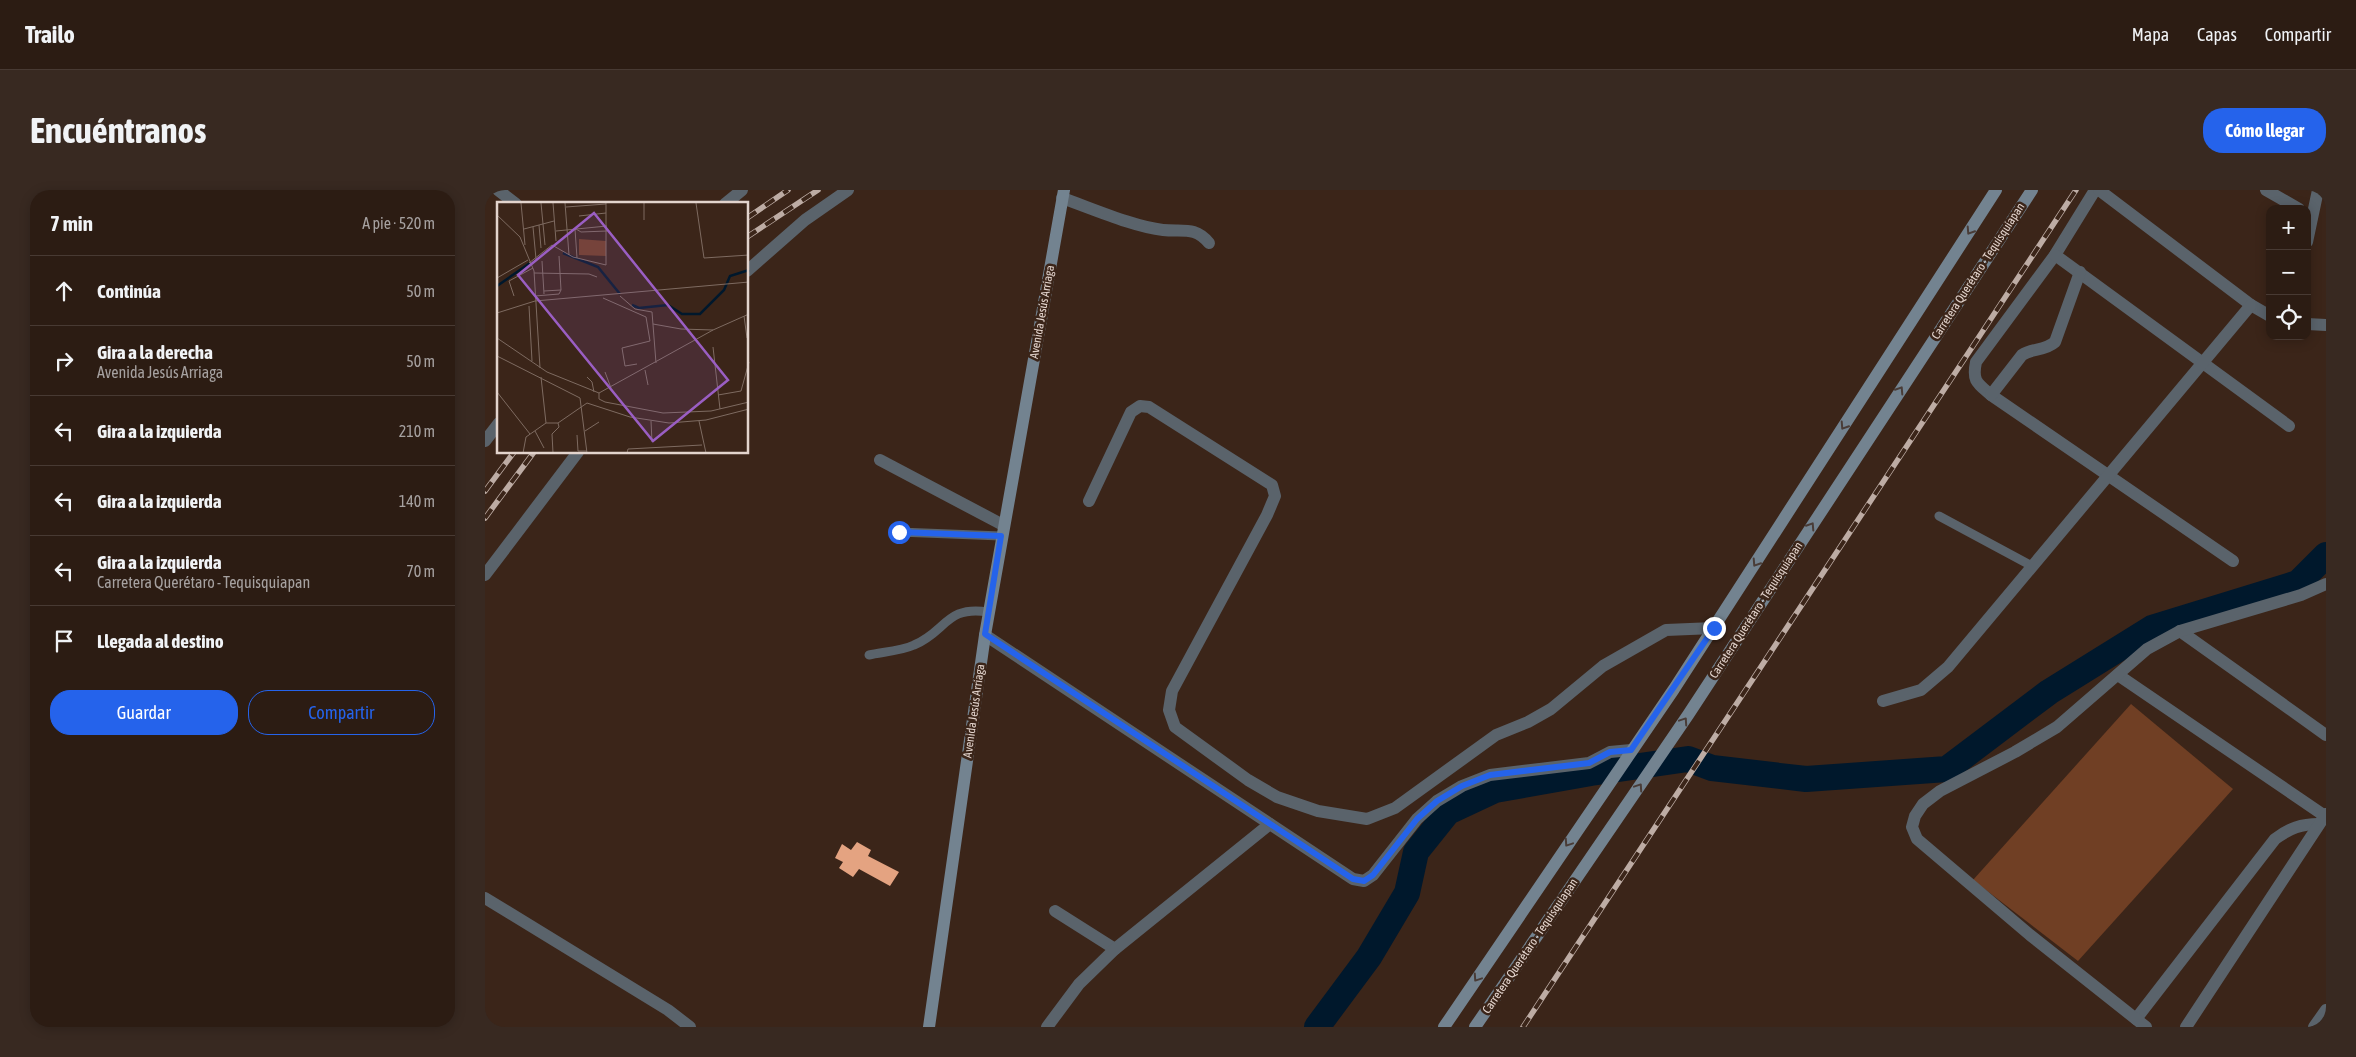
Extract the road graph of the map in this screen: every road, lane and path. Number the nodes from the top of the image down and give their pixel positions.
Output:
1 (498, 190) edge
2 (742, 190) edge
3 (848, 190) edge
4 (1996, 190) edge
5 (2032, 190) edge
6 (2095, 190) edge
7 (2099, 190) edge
8 (2266, 190) edge
9 (2318, 190) edge
10 (1063, 194) edge
11 (513, 202) edge
12 (727, 202) edge
13 (2292, 205) edge
14 (2311, 212) edge
15 (1209, 243) dead end
16 (2055, 255) junction
17 (749, 270) edge
18 (2080, 272) junction
19 (2251, 305) junction
20 (2266, 314) edge
21 (2311, 324) edge
22 (2326, 325) edge
23 (2203, 362) junction
24 (1991, 395) junction
25 (497, 426) edge
26 (2289, 426) dead end
27 (485, 441) edge
28 (576, 454) edge
29 (879, 460) dead end
30 (2110, 475) junction
31 (1089, 501) dead end
32 (1939, 516) dead end
33 (1002, 530) junction
34 (899, 532) dead end
35 (2233, 560) dead end
36 (2032, 566) junction
37 (485, 575) edge
38 (2326, 584) edge
39 (988, 612) junction
40 (1714, 628) junction
41 (2180, 631) junction
42 (985, 634) junction
43 (869, 655) dead end
44 (2118, 675) junction
45 (1883, 701) dead end
46 (2326, 735) edge
47 (1629, 753) junction
48 (2323, 818) edge
49 (1270, 824) junction
50 (485, 898) edge
51 (1055, 910) dead end
52 (1115, 949) junction
53 (2326, 1010) edge
54 (2141, 1023) edge
55 (690, 1027) edge
56 (929, 1027) edge
57 (1047, 1027) edge
58 (1444, 1027) edge
59 (1475, 1027) edge
60 (2186, 1027) edge
61 (2314, 1027) edge

1 - 11 street
2 - 12 street
3 - 17 street
4 -> 40 main road, Carretera Querétaro - Tequisquiapan
59 -> 5 main road, Carretera Querétaro - Tequisquiapan
6 - 16 street
7 - 19 street
8 - 13 street
9 - 14 street
10 - 15 street
10 - 33 main road, Avenida Jesús Arriaga
16 - 18 street
16 - 24 street
18 - 23 street
18 - 24 street
19 - 20 street
19 - 23 street
21 - 22 street
23 - 26 street
23 - 30 street
24 - 30 street
25 - 27 street
28 - 37 street
29 - 33 street
30 - 35 street
30 - 36 street
31 - 40 street
32 - 36 lane
33 - 34 lane
33 - 39 main road, Avenida Jesús Arriaga
36 - 45 street
38 - 41 street
39 - 42 main road, Avenida Jesús Arriaga
39 - 43 lane
40 - 47 main road, Carretera Querétaro - Tequisquiapan
41 - 44 street
41 - 46 street
42 - 49 street
42 - 56 main road, Avenida Jesús Arriaga
44 - 48 street
44 - 54 street
47 - 49 street
47 -> 58 main road, Carretera Querétaro - Tequisquiapan
48 - 54 street
48 - 60 street
49 - 52 street
50 - 55 street
51 - 52 street
52 - 57 street
53 - 61 street

